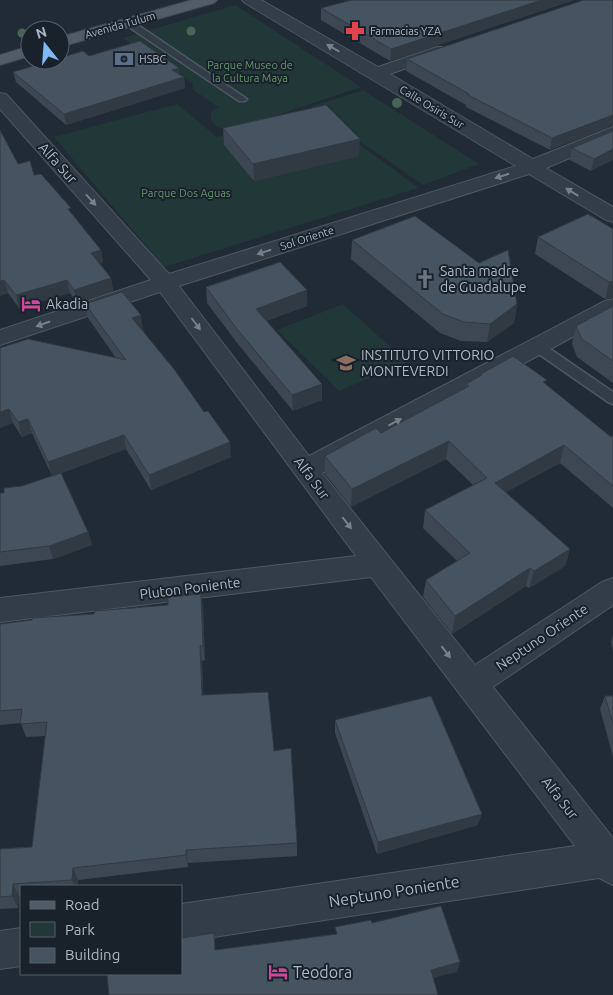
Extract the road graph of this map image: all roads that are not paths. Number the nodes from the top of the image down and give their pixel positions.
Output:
1 (169, 0) edge
2 (209, 0) edge
3 (250, 0) edge
4 (129, 23) junction
5 (70, 26) edge
6 (70, 39) edge
7 (20, 40) edge
8 (0, 45) edge
9 (458, 46) edge
10 (20, 54) edge
11 (0, 60) edge
12 (376, 73) junction
13 (0, 98) edge
14 (242, 99) dead end
15 (613, 133) edge
16 (530, 167) junction
17 (613, 216) edge
18 (165, 283) junction
19 (613, 306) edge
20 (0, 338) edge
21 (538, 347) junction
22 (613, 399) edge
23 (305, 470) junction
24 (379, 565) junction
25 (613, 590) edge
26 (0, 610) edge
27 (471, 684) junction
28 (610, 863) edge
29 (182, 923) edge
30 (20, 947) edge
31 (0, 950) edge

1 - 5 main road, Avenida Tulum
2 - 4 main road, Avenida Tulum
12 -> 3 street, Calle Osiris Sur
4 - 6 main road, Avenida Tulum
4 - 14 lane
7 - 8 main road
9 - 12 street
10 - 11 main road
12 - 16 street, Calle Osiris Sur
13 -> 18 street, Alfa Sur
15 - 16 street, Sol Oriente
17 -> 16 street, Calle Osiris Sur
16 -> 18 street, Sol Oriente
18 -> 20 street, Sol Oriente
18 -> 23 street, Alfa Sur
19 - 21 street
21 - 22 lane
23 -> 21 street
23 -> 24 street, Alfa Sur
24 - 26 street, Pluton Poniente
24 -> 27 street, Alfa Sur
25 - 27 street, Neptuno Oriente
27 - 28 street, Alfa Sur
28 - 29 street, Neptuno Poniente
30 - 31 street

